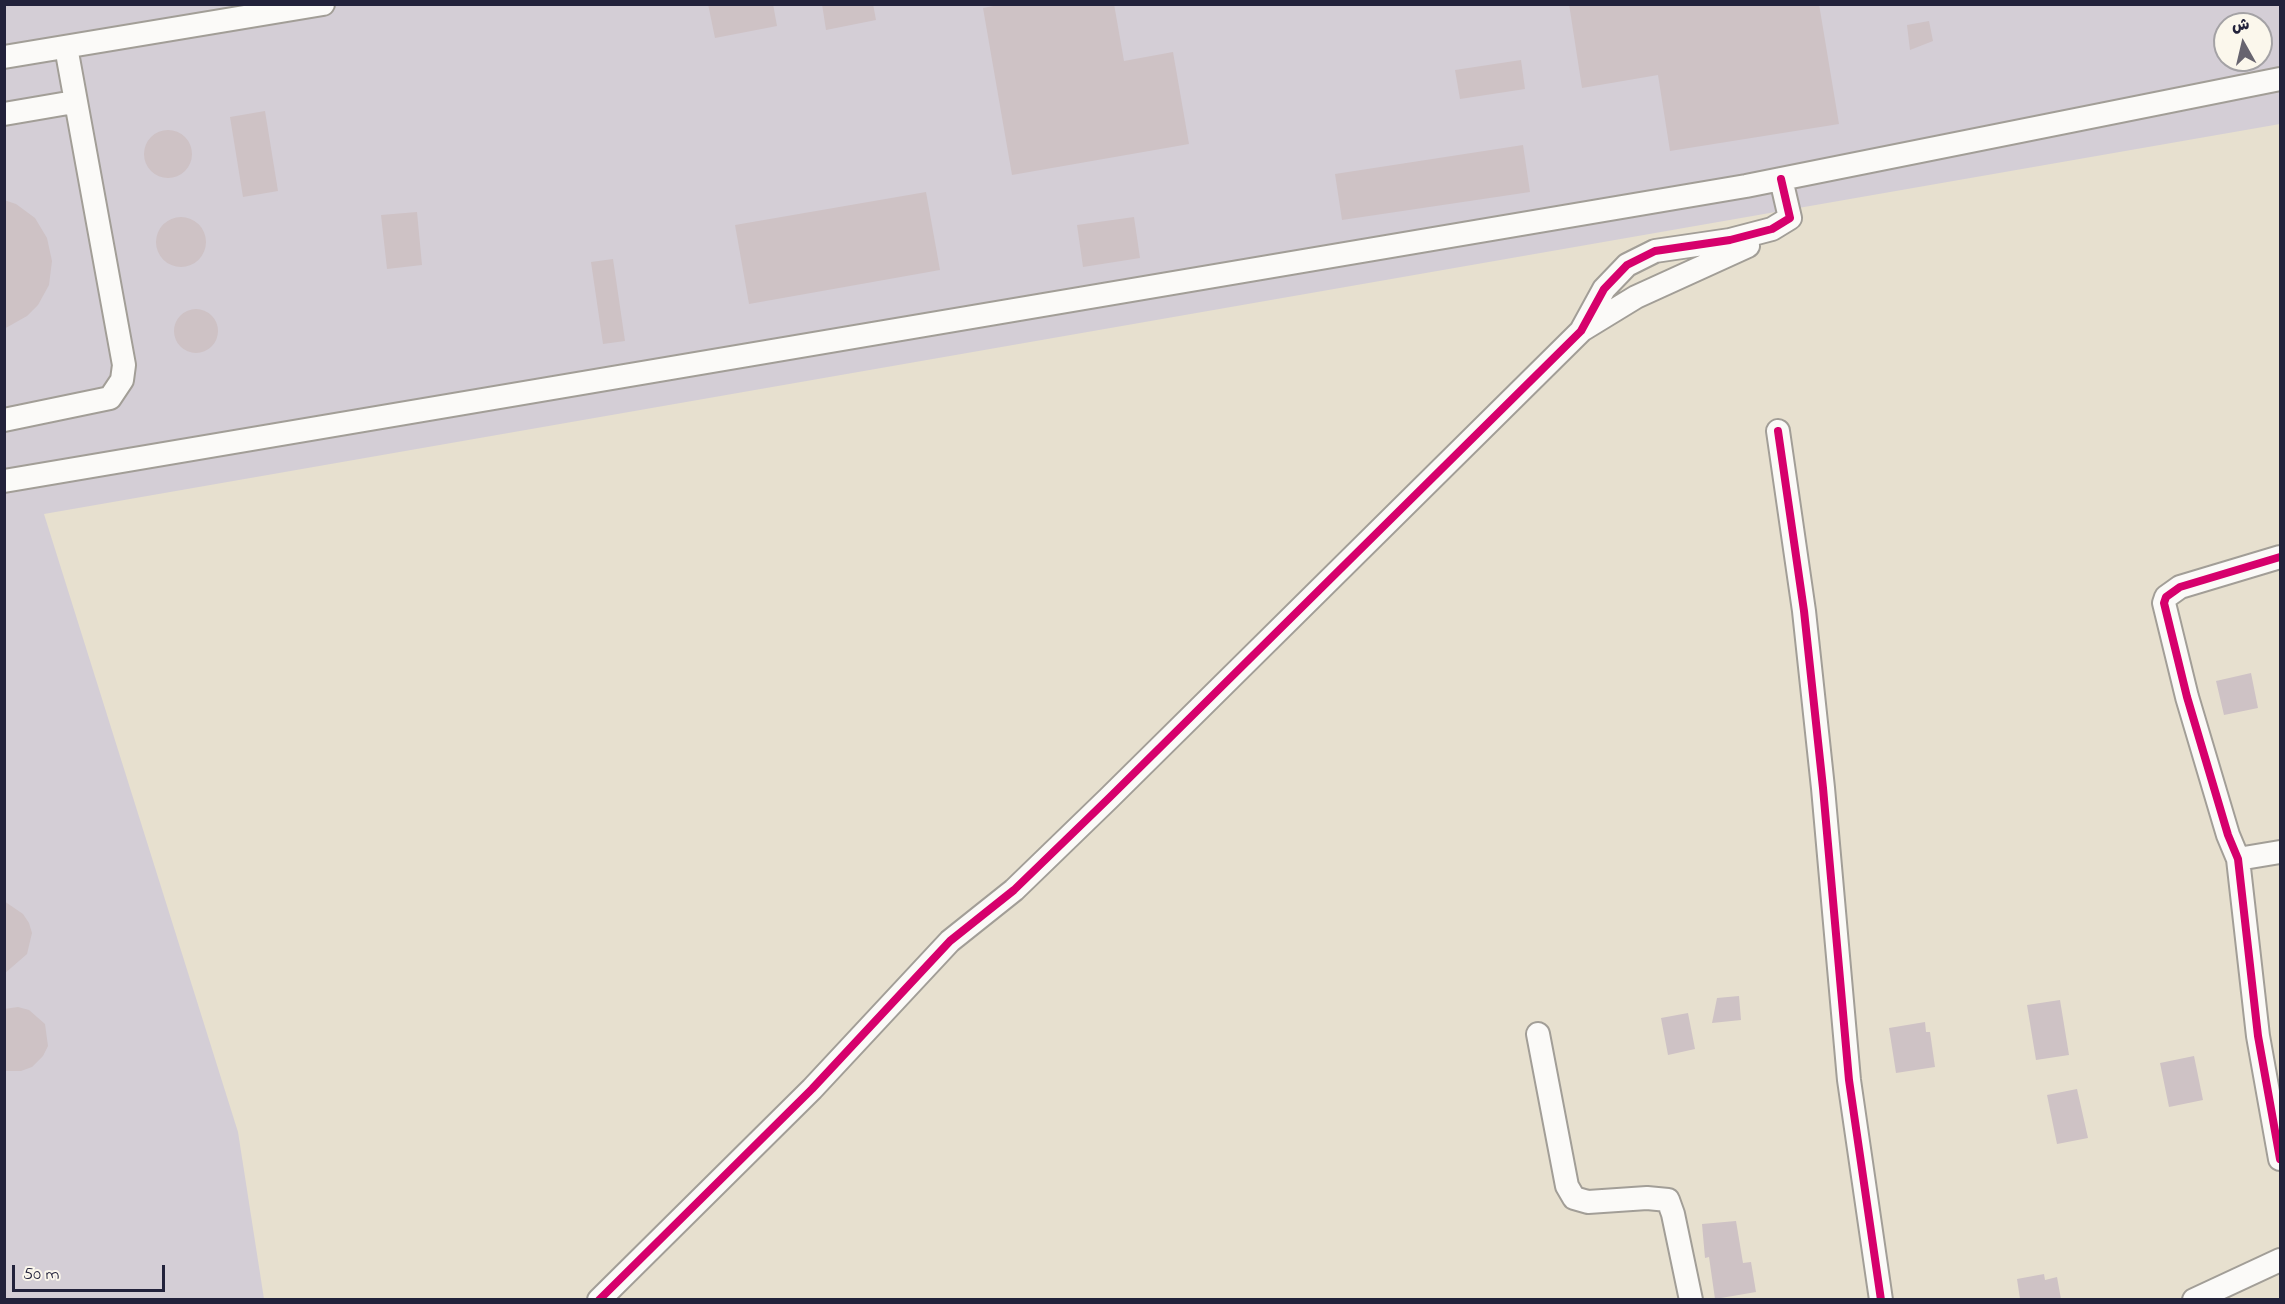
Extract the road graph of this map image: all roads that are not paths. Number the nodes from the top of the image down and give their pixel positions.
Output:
1 (323, 4) edge
2 (226, 12) edge
3 (66, 47) junction
4 (4, 57) edge
5 (2280, 80) edge
6 (74, 102) junction
7 (4, 114) edge
8 (1781, 179) junction
9 (1772, 229) junction
10 (1581, 331) junction
11 (4, 420) edge
12 (1778, 431) dead end
13 (4, 481) edge
14 (2280, 557) edge
15 (2280, 852) edge
16 (2238, 858) junction
17 (1538, 1034) dead end
18 (2280, 1159) edge
19 (2280, 1260) edge
20 (599, 1299) edge
21 (1691, 1299) edge
22 (1881, 1299) edge
23 (2194, 1299) edge

1 - 2 street
2 - 3 street
3 - 4 street
3 - 6 street
5 - 8 street
6 - 7 street
6 - 11 street
8 - 9 street
8 - 13 street
9 - 10 street
9 - 10 street
10 - 20 street
12 - 22 street
14 - 16 street
15 - 16 street
16 - 18 street
17 - 21 street
19 - 23 street

